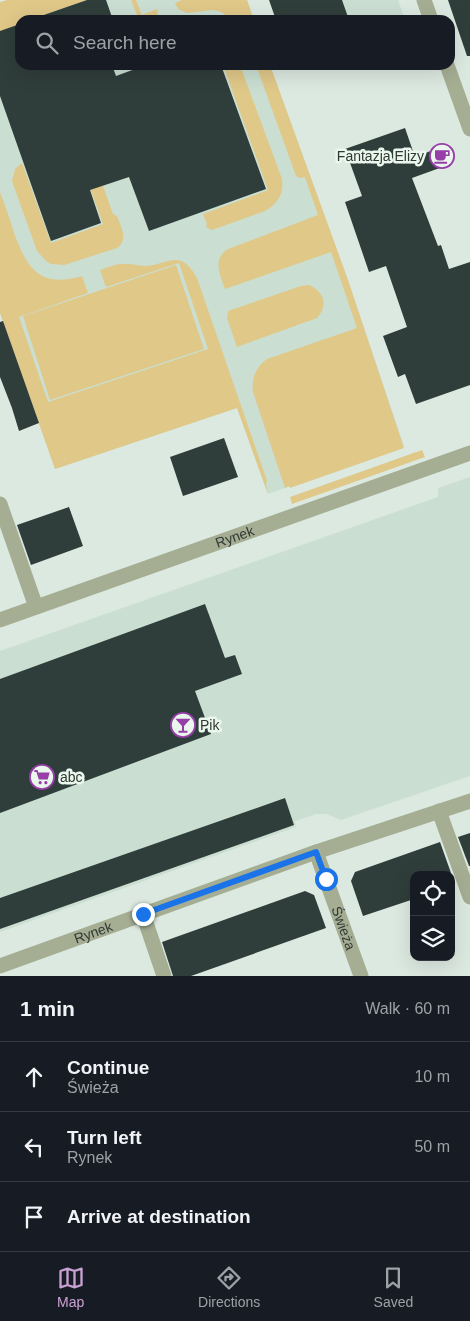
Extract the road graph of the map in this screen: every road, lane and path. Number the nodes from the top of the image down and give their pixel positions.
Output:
1 (424, 0) edge
2 (429, 15) edge
3 (449, 70) edge
4 (470, 129) edge
5 (470, 453) edge
6 (0, 504) edge
7 (36, 607) junction
8 (0, 620) edge
9 (470, 801) edge
10 (439, 811) junction
11 (316, 852) junction
12 (470, 897) edge
13 (143, 914) junction
14 (0, 966) edge
15 (164, 976) edge
16 (361, 976) edge

1 - 2 street
3 - 4 street
5 - 7 street, Rynek
6 - 7 street
7 - 8 street, Rynek
9 - 10 street, Rynek
10 - 11 street, Rynek
10 - 12 street
11 - 13 street, Rynek
11 - 16 street, Świeża
13 - 14 street, Rynek
13 - 15 street

